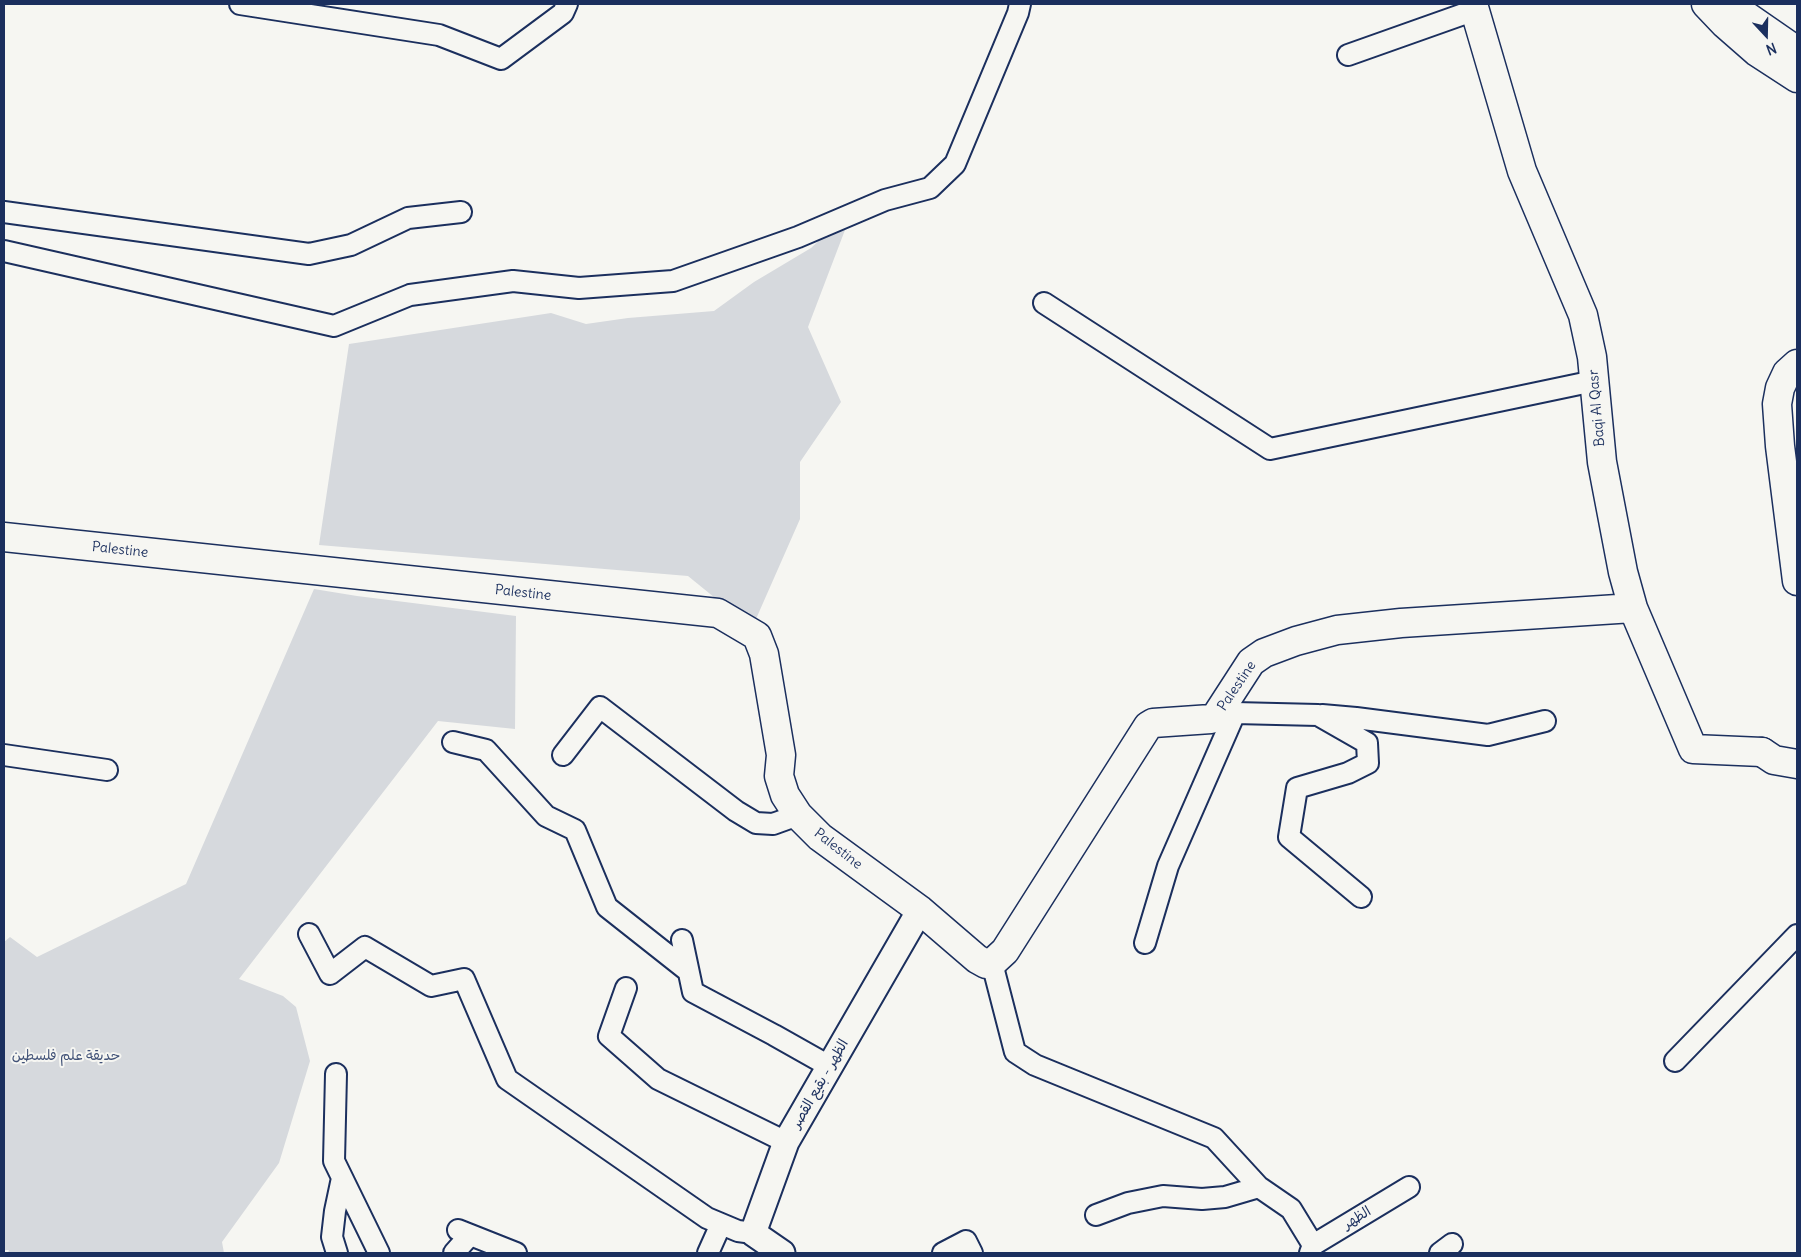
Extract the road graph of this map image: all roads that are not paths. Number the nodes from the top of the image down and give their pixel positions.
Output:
1 (240, 4) edge
2 (567, 4) edge
3 (1020, 4) edge
4 (1706, 4) edge
5 (1474, 7) edge
6 (1739, 7) edge
7 (1797, 50) edge
8 (1348, 55) dead end
9 (1797, 78) edge
10 (4, 212) edge
11 (461, 212) dead end
12 (4, 251) edge
13 (1044, 303) dead end
14 (1797, 364) edge
15 (1594, 381) junction
16 (1797, 441) edge
17 (1797, 456) edge
18 (4, 537) edge
19 (1797, 581) edge
20 (1632, 608) junction
21 (1227, 713) junction
22 (1318, 715) junction
23 (1545, 721) dead end
24 (453, 742) dead end
25 (1797, 746) edge
26 (1762, 752) junction
27 (4, 755) edge
28 (562, 755) dead end
29 (1797, 755) edge
30 (1797, 764) edge
31 (107, 770) dead end
32 (798, 815) junction
33 (1361, 897) dead end
34 (920, 910) junction
35 (309, 934) dead end
36 (1797, 935) edge
37 (682, 940) dead end
38 (1145, 943) dead end
39 (992, 963) junction
40 (688, 971) junction
41 (626, 988) dead end
42 (1675, 1061) dead end
43 (829, 1066) junction
44 (336, 1074) dead end
45 (786, 1142) junction
46 (342, 1178) junction
47 (1258, 1187) junction
48 (1409, 1187) dead end
49 (1096, 1215) dead end
50 (720, 1224) junction
51 (753, 1233) junction
52 (1312, 1249) edge
53 (337, 1253) edge
54 (379, 1253) edge
55 (454, 1253) edge
56 (516, 1253) edge
57 (708, 1253) edge
58 (782, 1253) edge
59 (943, 1253) edge
60 (972, 1253) edge

1 - 2 street
3 - 12 street
4 - 9 main road
5 - 8 street
5 - 15 main road, Baqi Al Qasr
6 - 7 main road
10 - 11 street
13 - 15 street
14 - 19 main road
15 - 20 main road, Baqi Al Qasr
16 - 17 main road
18 - 32 main road, Palestine
20 - 21 main road, Palestine
20 - 26 main road, Baqi Al Qasr
21 - 22 street
21 - 38 street
21 - 39 main road, Palestine
22 - 23 street
22 - 33 street
24 - 40 street
25 - 26 main road
26 - 29 main road
26 - 30 main road
27 - 31 street
28 - 32 street
32 - 34 main road, Palestine
34 - 39 main road, Palestine
34 - 43 street, الظهر - بقيع القصر
35 - 50 street
36 - 42 street
37 - 40 street
39 - 47 street
40 - 43 street
41 - 45 street
43 - 45 street, الظهر - بقيع القصر
44 - 46 street
45 - 51 street, الظهر - بقيع القصر
46 - 53 street
46 - 54 street
47 - 49 street
47 - 52 street
48 - 52 street, الظهر
50 - 51 street
50 - 57 street
51 - 58 street
55 - 56 street
59 - 60 street

